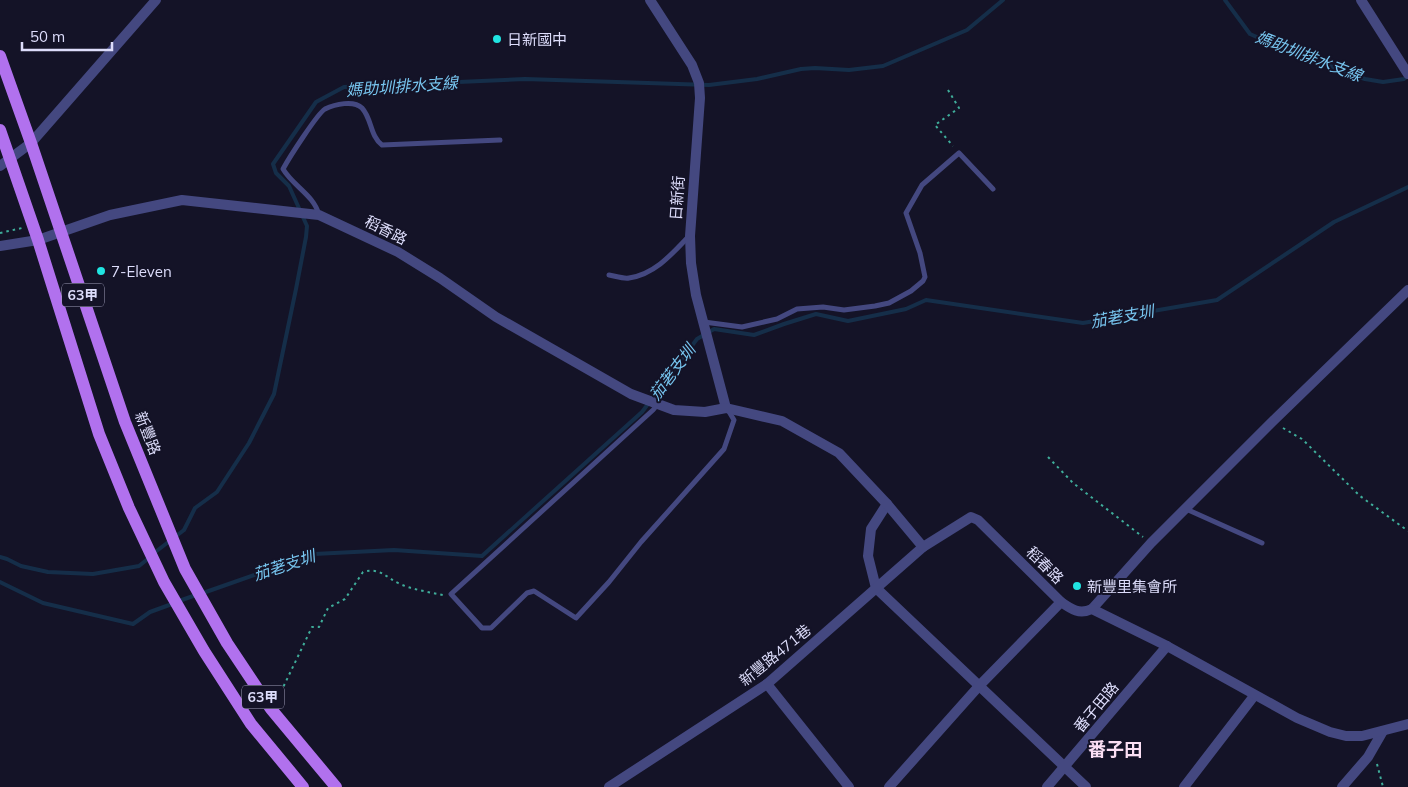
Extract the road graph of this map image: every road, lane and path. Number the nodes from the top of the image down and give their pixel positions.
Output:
1 (156, 0) edge
2 (650, 0) edge
3 (1361, 0) edge
4 (0, 56) edge
5 (1408, 74) edge
6 (948, 90) dead end
7 (0, 130) edge
8 (500, 140) dead end
9 (31, 143) junction
10 (959, 153) junction
11 (5, 162) edge
12 (993, 188) dead end
13 (320, 215) junction
14 (20, 228) dead end
15 (0, 233) edge
16 (61, 233) junction
17 (690, 236) junction
18 (38, 240) junction
19 (0, 246) edge
20 (609, 275) dead end
21 (1408, 290) edge
22 (704, 322) junction
23 (658, 404) junction
24 (726, 408) junction
25 (1272, 422) junction
26 (1048, 457) dead end
27 (887, 504) junction
28 (1185, 509) junction
29 (1408, 531) edge
30 (1151, 542) junction
31 (1262, 543) dead end
32 (923, 547) junction
33 (876, 588) junction
34 (451, 594) junction
35 (1061, 602) junction
36 (1092, 609) junction
37 (1167, 646) junction
38 (767, 684) junction
39 (979, 686) junction
40 (1254, 696) junction
41 (271, 709) junction
42 (1408, 724) edge
43 (1383, 732) junction
44 (1065, 766) junction
45 (303, 787) edge
46 (336, 787) edge
47 (609, 787) edge
48 (849, 787) edge
49 (889, 787) edge
50 (1047, 787) edge
51 (1086, 787) edge
52 (1184, 787) edge
53 (1342, 787) edge

1 - 9 street
2 - 17 street, 日新街
3 - 5 street
4 - 9 main road, 新豐路 / 63甲
6 - 10 path
7 - 11 main road, 63甲
8 - 13 lane
9 - 11 street
9 - 16 main road, 新豐路 / 63甲
10 - 12 lane
10 - 22 lane
11 - 18 main road, 63甲
13 - 16 street, 稻香路
13 - 23 street, 稻香路
14 - 15 path
16 - 18 street, 稻香路
16 - 41 main road, 新豐路 / 63甲
17 - 20 lane
17 - 22 street, 日新街
18 - 19 street, 稻香路
18 - 45 main road, 63甲
21 - 25 street
22 - 24 street, 日新街
23 - 24 street, 稻香路
23 - 34 lane
24 - 27 street
24 - 34 lane
25 - 28 street
25 - 29 path
26 - 30 path
27 - 32 street
27 - 33 street
28 - 30 street
28 - 31 lane
30 - 36 street
32 - 33 street, 新豐路471巷
32 - 35 street, 稻春路
33 - 38 street, 新豐路471巷
33 - 39 street
34 - 41 path
35 - 36 street, 稻春路
35 - 39 street
36 - 37 street, 稻春路
37 - 40 street, 稻春路
37 - 44 street, 番子田路
38 - 47 street, 新豐路471巷
38 - 48 street
39 - 44 street
39 - 49 street
40 - 43 street, 稻春路
40 - 52 street
41 - 46 main road, 新豐路 / 63甲
42 - 43 street
43 - 53 street
44 - 50 street, 番子田路
44 - 51 street

